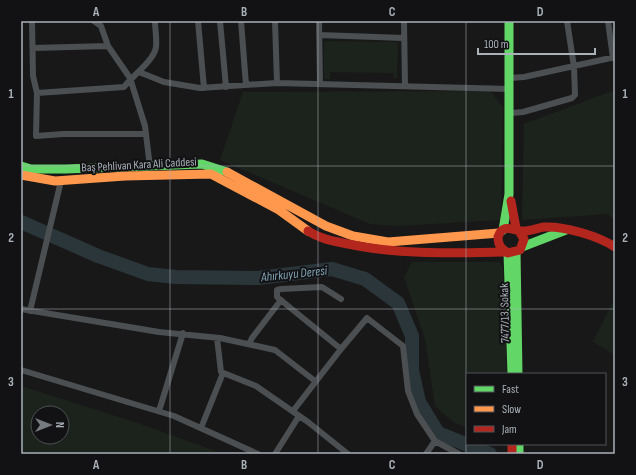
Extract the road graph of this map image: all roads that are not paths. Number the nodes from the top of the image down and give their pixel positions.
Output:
1 (32, 21) edge
2 (94, 21) edge
3 (155, 21) edge
4 (198, 21) edge
5 (220, 21) edge
6 (241, 21) edge
7 (275, 21) edge
8 (318, 21) edge
9 (404, 21) edge
10 (509, 21) edge
11 (567, 21) edge
12 (608, 21) edge
13 (319, 35) junction
14 (404, 38) junction
15 (108, 46) junction
16 (32, 48) junction
17 (614, 58) edge
18 (574, 67) junction
19 (139, 72) junction
20 (130, 78) junction
21 (510, 78) junction
22 (277, 83) junction
23 (320, 84) junction
24 (246, 85) junction
25 (405, 86) junction
26 (226, 87) junction
27 (204, 88) junction
28 (510, 89) junction
29 (36, 93) junction
30 (511, 112) junction
31 (146, 134) junction
32 (21, 166) edge
33 (150, 166) junction
34 (21, 176) edge
35 (61, 181) junction
36 (510, 194) junction
37 (567, 229) junction
38 (518, 230) junction
39 (501, 232) junction
40 (615, 247) edge
41 (513, 251) junction
42 (341, 299) dead end
43 (280, 300) junction
44 (21, 309) edge
45 (30, 311) junction
46 (183, 333) junction
47 (217, 338) junction
48 (249, 344) junction
49 (341, 349) junction
50 (21, 370) edge
51 (223, 373) junction
52 (512, 373) edge
53 (518, 373) edge
54 (316, 382) junction
55 (293, 411) junction
56 (159, 412) junction
57 (299, 416) junction
58 (201, 428) junction
59 (435, 440) junction
60 (518, 447) edge
61 (258, 454) edge
62 (275, 454) edge
63 (348, 454) edge
64 (426, 454) edge
65 (459, 454) edge
66 (512, 454) edge

1 - 16 street
2 - 15 street
3 - 19 street
4 - 27 street
5 - 26 street
6 - 24 street
7 - 22 street
8 - 13 street
9 - 14 street
10 - 21 main road
11 - 18 street
12 - 17 street
13 - 14 street
13 - 23 street
14 - 25 street
15 - 16 street
15 - 20 street
16 - 29 street
17 - 18 street
18 - 21 street
18 - 30 street
19 - 20 street
19 - 27 street
20 - 29 street
20 - 31 street
21 - 28 main road
22 - 23 street
22 - 24 street
23 - 25 street
24 - 26 street
25 - 28 street
26 - 27 street
28 - 30 main road
29 - 31 street
30 - 36 main road
31 - 33 street
32 - 33 main road, Baş Pehlivan Kara Ali Caddesi
33 - 39 main road, Baş Pehlivan Kara Ali Caddesi
34 - 35 main road, Baş Pehlivan Kara Ali Caddesi
35 - 41 main road, Baş Pehlivan Kara Ali Caddesi
35 - 45 street
36 - 38 main road
36 - 39 main road
37 - 38 main road, Baş Pehlivan Kara Ali Caddesi
37 - 40 main road, Baş Pehlivan Kara Ali Caddesi
37 - 41 main road, Baş Pehlivan Kara Ali Caddesi
38 - 39 main road, Baş Pehlivan Kara Ali Caddesi
38 - 41 main road
39 - 41 main road
41 - 52 main road, 7477/13. Sokak
41 - 53 main road, 7477/13. Sokak
42 - 43 street
43 - 48 street
43 - 49 street
44 - 45 street
45 - 46 street
46 - 47 street
46 - 56 street
47 - 48 street
47 - 51 street
48 - 54 street
49 - 54 street
49 - 59 street
50 - 56 street
51 - 55 street
51 - 58 street
54 - 55 street
55 - 57 street
56 - 58 street
57 - 62 street
57 - 63 street
58 - 61 street
59 - 64 street
59 - 65 street
60 - 66 main road

